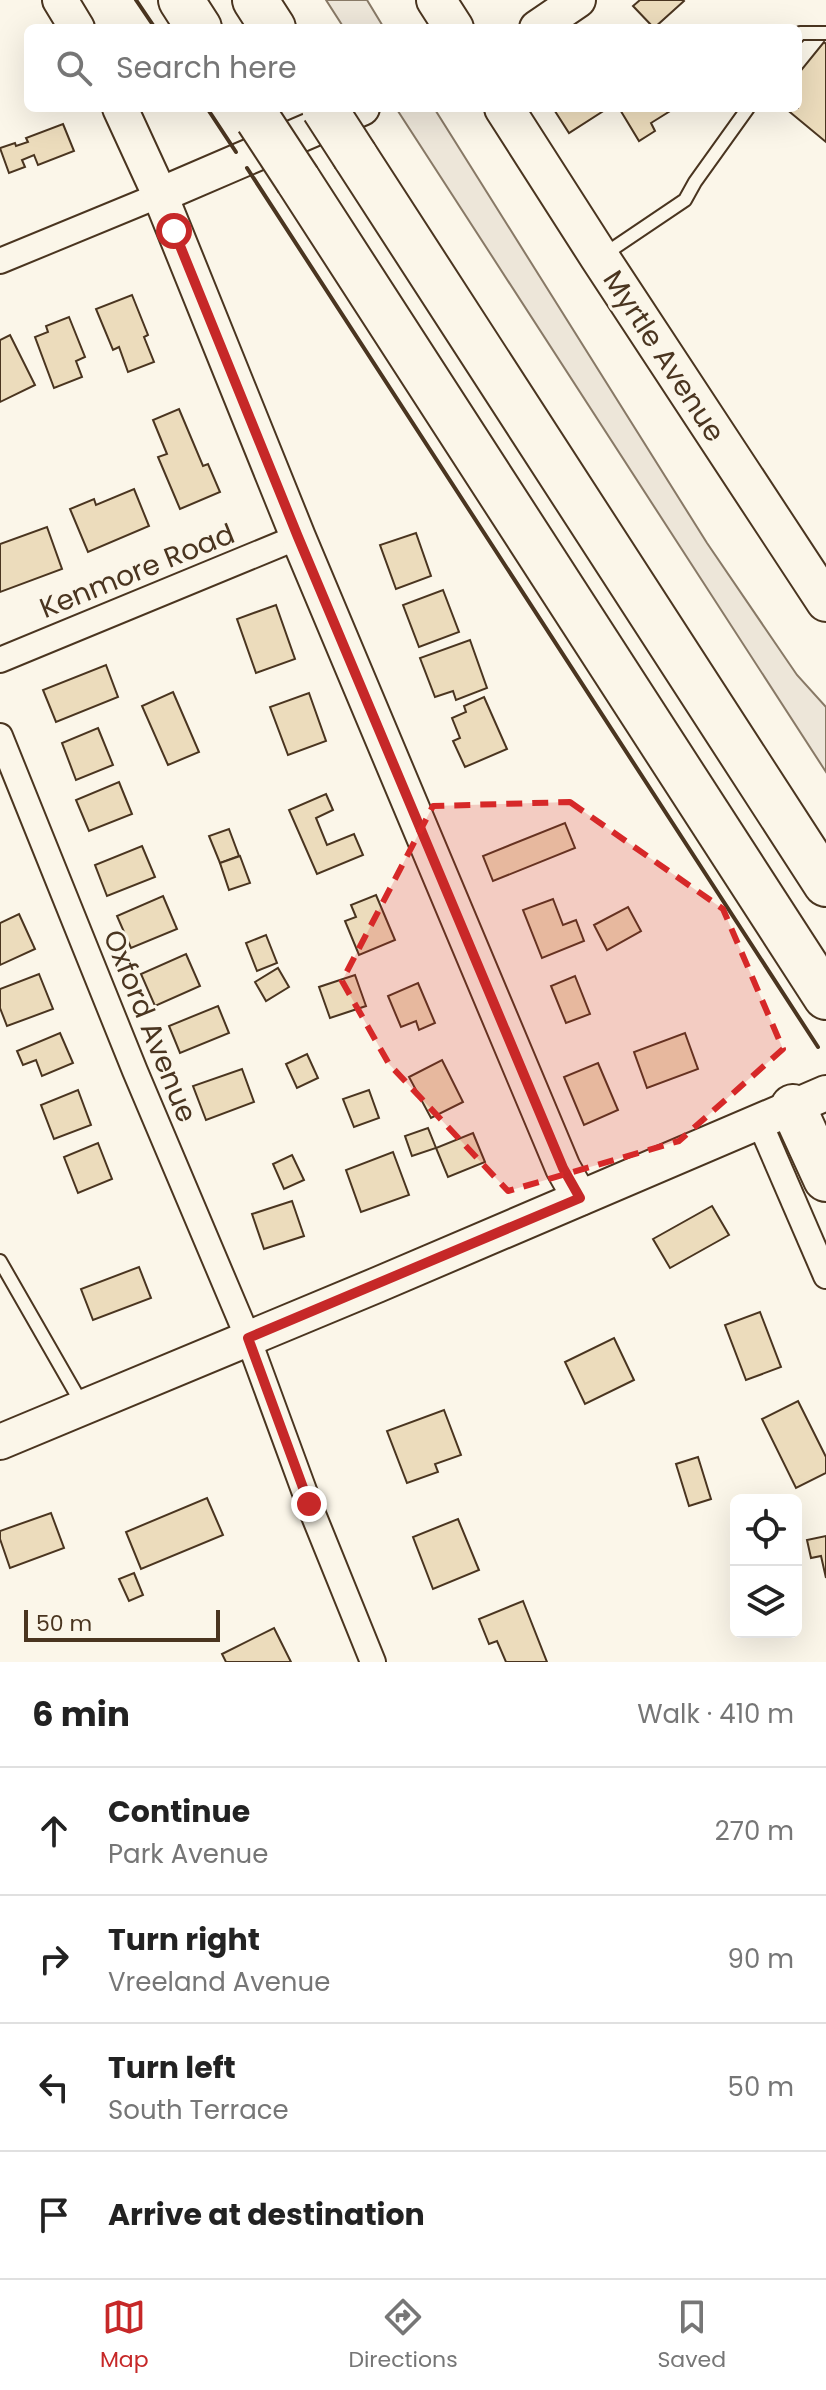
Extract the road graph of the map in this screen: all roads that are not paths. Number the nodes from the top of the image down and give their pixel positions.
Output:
1 (60, 0) edge
2 (181, 0) edge
3 (255, 0) edge
4 (436, 0) edge
5 (578, 0) edge
6 (75, 24) edge
7 (196, 24) edge
8 (270, 24) edge
9 (451, 24) edge
10 (543, 24) edge
11 (802, 33) edge
12 (826, 33) edge
13 (122, 112) edge
14 (327, 112) edge
15 (353, 112) edge
16 (507, 112) edge
17 (745, 113) edge
18 (255, 114) edge
19 (160, 195) junction
20 (600, 258) junction
21 (0, 261) edge
22 (298, 537) junction
23 (826, 602) edge
24 (0, 660) edge
25 (0, 736) edge
26 (826, 884) edge
27 (826, 997) edge
28 (793, 1107) edge
29 (826, 1179) edge
30 (580, 1198) junction
31 (0, 1261) edge
32 (826, 1276) edge
33 (248, 1338) junction
34 (84, 1407) junction
35 (0, 1442) edge
36 (373, 1662) edge

1 - 6 street
2 - 7 highway
3 - 8 highway
4 - 9 main road
5 - 10 street
11 - 12 lane
13 - 19 street
14 - 26 highway, bridge
15 - 19 street
16 - 20 main road, Myrtle Avenue
17 - 20 lane
18 - 27 highway, bridge
19 - 21 street
19 - 22 street
20 - 23 main road, Myrtle Avenue
22 - 24 street, Kenmore Road
22 - 30 street
25 - 33 street, Oxford Avenue
28 - 29 highway
28 - 30 street
28 - 32 street
30 - 33 street
31 - 34 lane
33 - 34 street
33 - 36 street, Oxford Avenue
34 - 35 street

